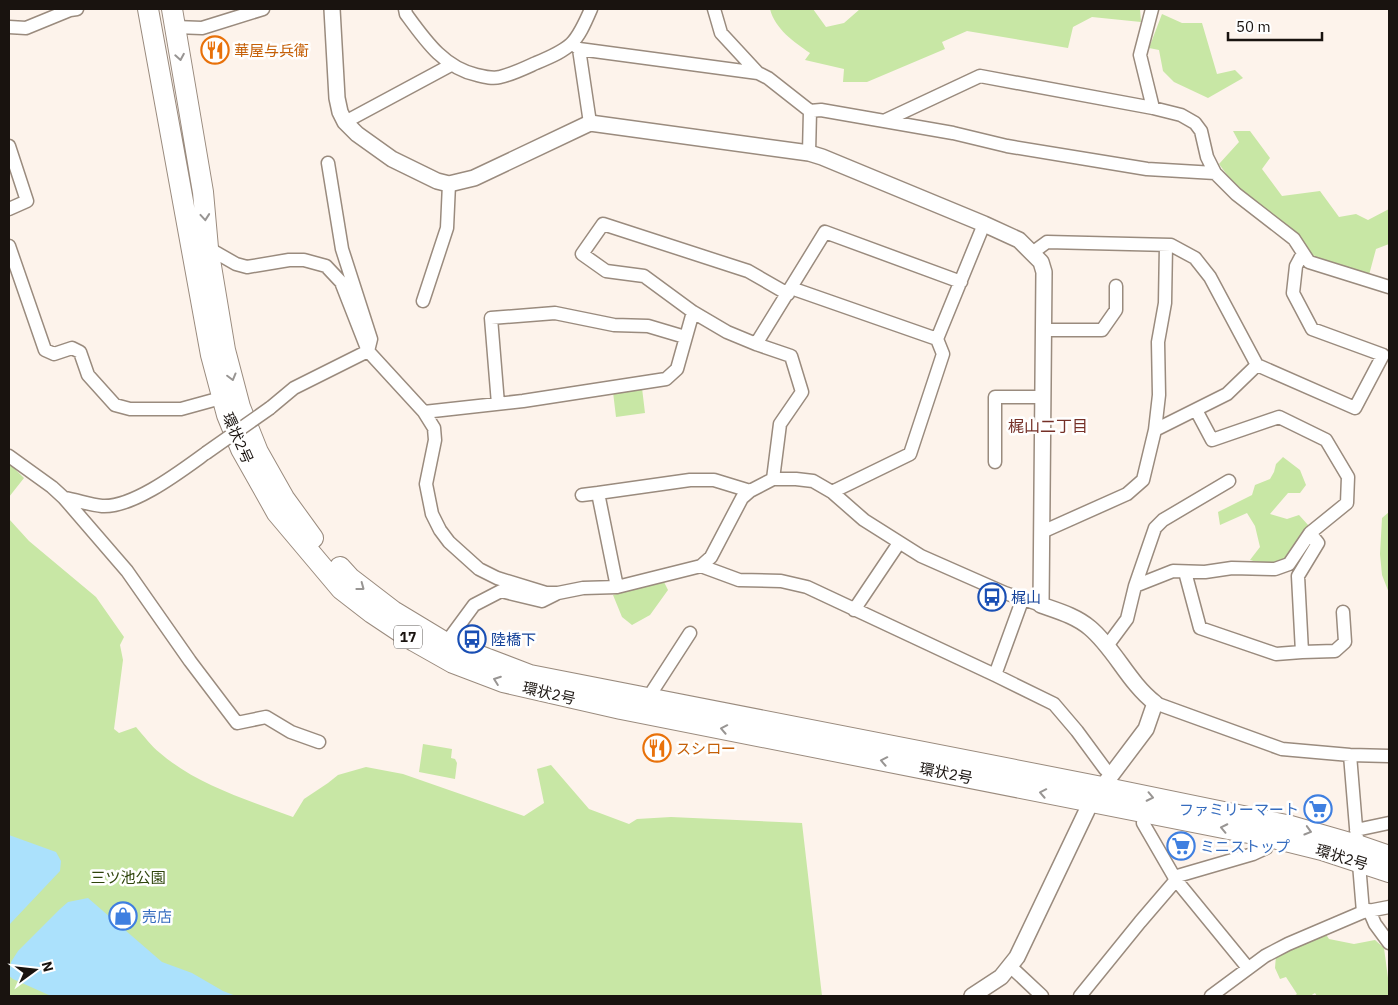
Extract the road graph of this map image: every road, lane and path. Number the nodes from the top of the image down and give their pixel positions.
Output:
1 (77, 9) edge
2 (148, 9) edge
3 (263, 9) edge
4 (332, 9) edge
5 (405, 9) edge
6 (591, 9) edge
7 (714, 9) edge
8 (1152, 9) edge
9 (174, 18) edge
10 (9, 27) edge
11 (576, 47) junction
12 (451, 65) junction
13 (758, 73) junction
14 (1153, 108) junction
15 (810, 111) junction
16 (886, 120) junction
17 (345, 122) junction
18 (590, 123) junction
19 (9, 146) edge
20 (809, 153) junction
21 (328, 163) dead end
22 (1215, 173) junction
23 (449, 184) junction
24 (9, 209) edge
25 (984, 224) junction
26 (1166, 245) junction
27 (9, 246) edge
28 (208, 248) junction
29 (1032, 253) junction
30 (1303, 253) junction
31 (13, 271) edge
32 (961, 282) junction
33 (1116, 286) dead end
34 (1389, 287) edge
35 (789, 291) junction
36 (423, 301) dead end
37 (693, 312) junction
38 (1044, 330) junction
39 (686, 337) junction
40 (937, 340) junction
41 (756, 344) junction
42 (368, 351) junction
43 (1258, 365) junction
44 (1043, 397) junction
45 (221, 398) junction
46 (498, 404) junction
47 (1196, 410) junction
48 (424, 412) junction
49 (1155, 430) junction
50 (9, 456) edge
51 (995, 462) dead end
52 (773, 479) junction
53 (1230, 481) dead end
54 (750, 491) junction
55 (832, 492) junction
56 (598, 493) junction
57 (582, 495) dead end
58 (64, 498) junction
59 (1042, 532) junction
60 (1310, 533) junction
61 (899, 543) junction
62 (701, 566) junction
63 (1185, 572) junction
64 (1135, 586) junction
65 (617, 587) junction
66 (558, 593) junction
67 (1023, 598) junction
68 (1041, 605) junction
69 (854, 610) junction
70 (1343, 612) dead end
71 (690, 633) dead end
72 (446, 643) junction
73 (1107, 646) junction
74 (1302, 652) junction
75 (995, 675) junction
76 (648, 698) junction
77 (1155, 703) junction
78 (319, 742) dead end
79 (1350, 755) junction
80 (1389, 756) edge
81 (1101, 788) junction
82 (1145, 812) junction
83 (1389, 823) edge
84 (1270, 829) junction
85 (1358, 845) junction
86 (1389, 856) edge
87 (1389, 872) edge
88 (1175, 878) junction
89 (1389, 907) edge
90 (1366, 911) junction
91 (1389, 943) edge
92 (1010, 966) junction
93 (1248, 968) junction
94 (972, 996) edge
95 (1042, 996) edge
96 (1080, 996) edge
97 (1211, 996) edge

1 - 10 street
2 - 45 main road, 環状2号 / 17
3 - 9 street
4 - 17 street
5 - 12 street
6 - 11 street
7 - 13 street
8 - 14 street
9 -> 28 main road, 環状2号 / 17
11 - 12 street
11 - 13 street
11 - 18 street
12 - 17 street
13 - 15 street
14 - 16 street
14 - 22 street
15 - 16 street
15 - 20 street
16 - 22 street
17 - 23 street
18 - 20 street
18 - 23 street
19 - 24 street
20 - 25 street
21 - 42 street
22 - 30 street
23 - 36 street
25 - 29 street
25 - 32 street
26 - 29 street
26 - 43 street
26 - 49 street
27 - 31 street
28 - 42 street
28 -> 72 main road, 環状2号 / 17
29 - 38 street
30 - 34 street
30 - 43 street
31 - 45 street
32 - 35 street
32 - 40 street
33 - 38 street
35 - 37 street
35 - 40 street
35 - 41 street
37 - 39 street
37 - 41 street
38 - 44 street
39 - 46 street
39 - 46 street
40 - 55 street
41 - 52 street
42 - 48 street
42 - 58 street, bridge
43 - 47 street
44 - 51 street
44 - 59 street
81 -> 45 main road, 環状2号 / 17
46 - 48 street
47 - 49 street
47 - 60 street
48 - 66 street
49 - 59 street
50 - 58 street
52 - 54 street
52 - 55 street
53 - 64 street
54 - 56 street
54 - 62 street
55 - 61 street
56 - 57 street
56 - 65 street
58 - 78 street
59 - 68 street
60 - 63 street
60 - 74 street
61 - 67 street
61 - 69 street
62 - 65 street
62 - 69 street
63 - 64 street
63 - 74 street
64 - 73 street
65 - 66 street
66 - 72 street
67 - 68 street
67 - 75 street
68 - 73 street
69 - 75 street
70 - 74 street
71 - 76 street
72 - 76 main road, 環状2号 / 17
73 - 77 street
75 - 81 street
76 - 81 main road, 環状2号 / 17
77 - 79 street
77 - 81 street
79 - 80 street
79 - 85 street
81 - 82 main road, 環状2号 / 17
81 -> 84 main road, 環状2号 / 17
81 - 92 street
84 -> 82 main road, 環状2号 / 17
82 - 88 street
83 - 85 street
84 - 85 main road, 環状2号 / 17
84 - 88 street
85 - 86 main road, 環状2号 / 17
85 - 87 main road, 環状2号 / 17
85 - 90 street
88 - 93 street
88 - 96 street
89 - 90 street
90 - 91 street
90 - 93 street
92 - 94 street
92 - 95 street
93 - 97 street

